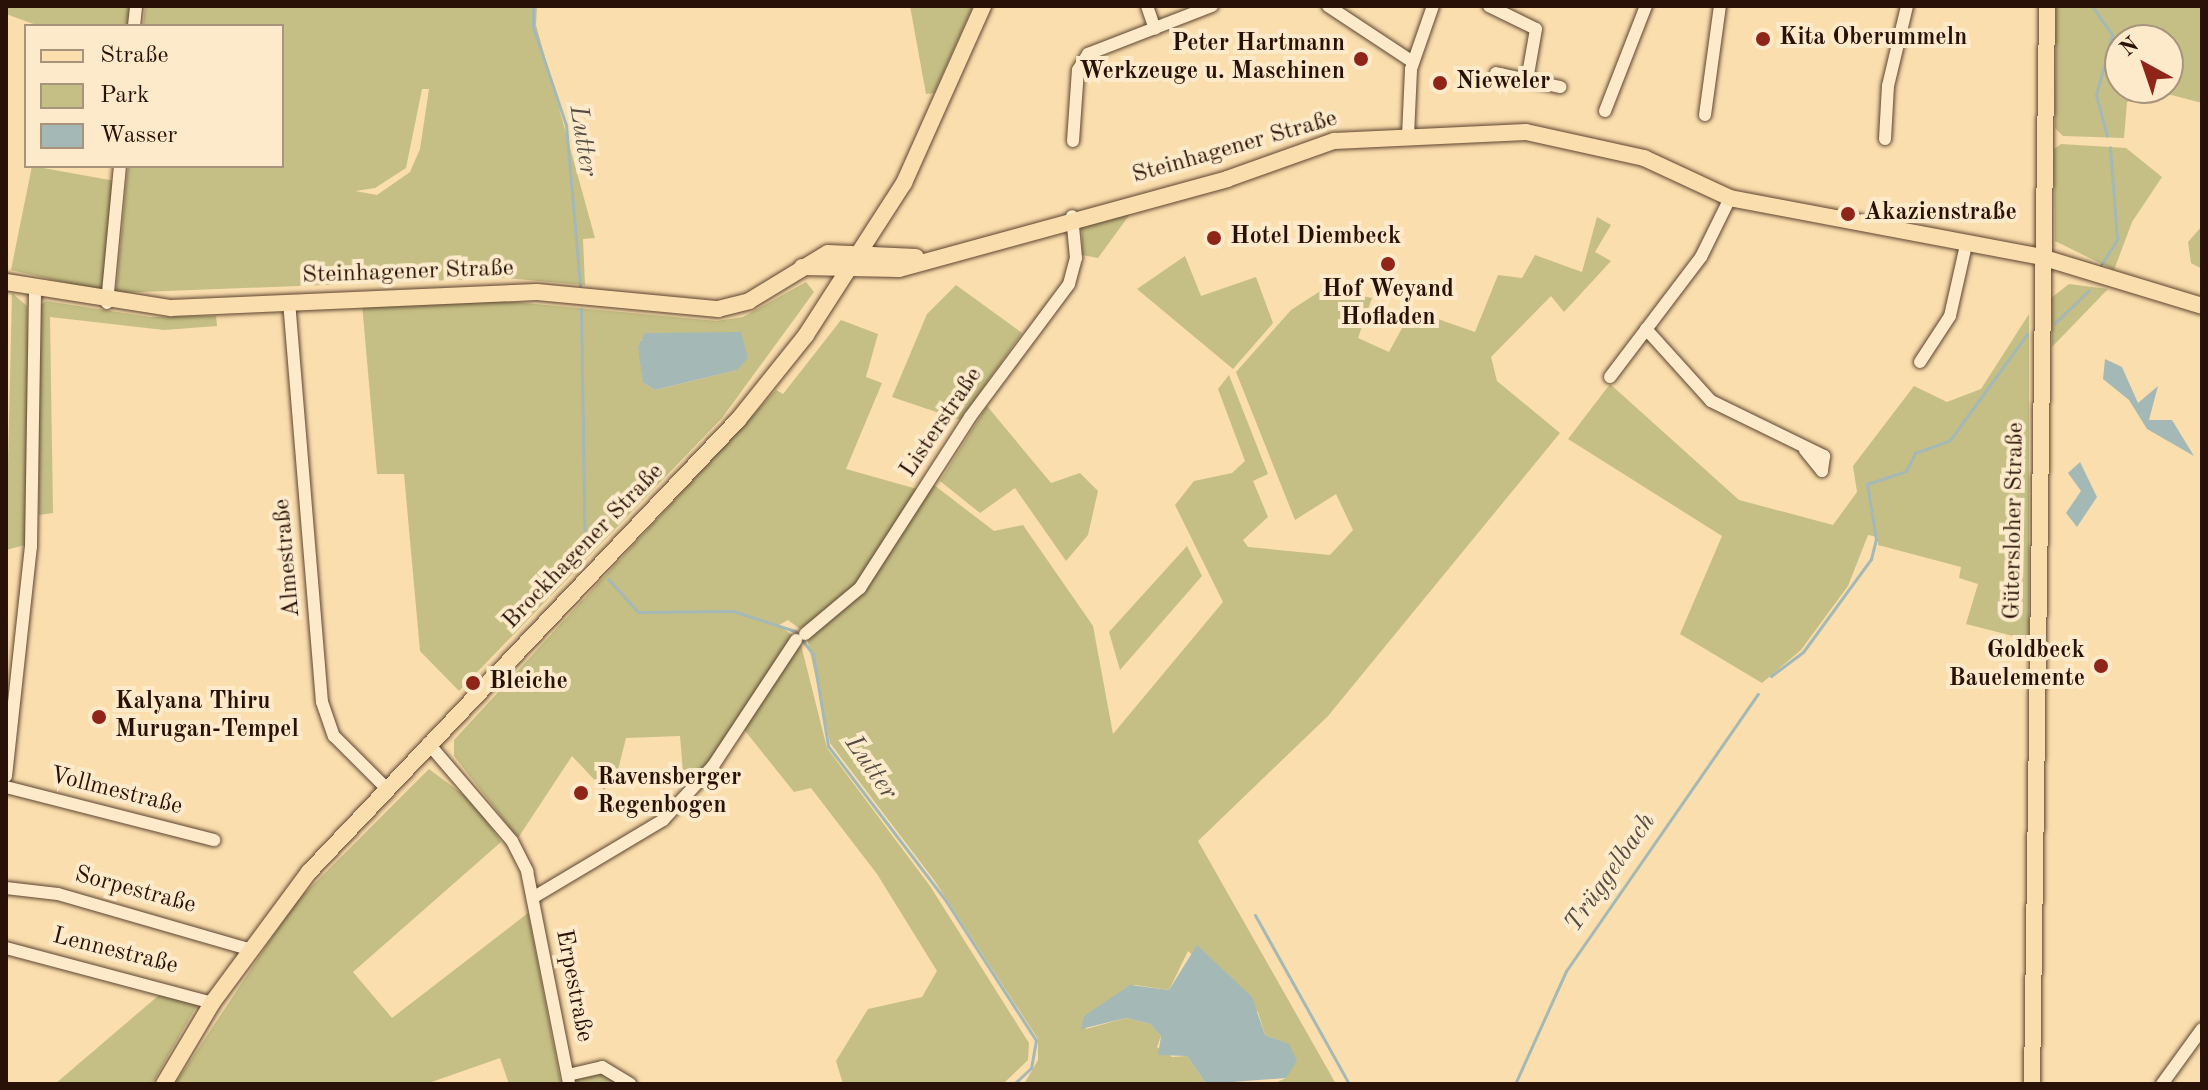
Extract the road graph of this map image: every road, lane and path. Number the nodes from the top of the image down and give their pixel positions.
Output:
1 (983, 6) edge
2 (1147, 6) edge
3 (1212, 6) edge
4 (1328, 6) edge
5 (1433, 6) edge
6 (1489, 6) edge
7 (1646, 6) edge
8 (1720, 6) edge
9 (1907, 6) edge
10 (2047, 6) edge
11 (1155, 29) junction
12 (1413, 62) junction
13 (1496, 73) dead end
14 (1527, 80) junction
15 (1560, 87) dead end
16 (1605, 111) dead end
17 (1705, 115) dead end
18 (1408, 136) junction
19 (1885, 139) dead end
20 (1073, 141) dead end
21 (120, 168) edge
22 (1730, 198) junction
23 (1072, 216) junction
24 (1966, 245) junction
25 (864, 250) junction
26 (939, 255) junction
27 (2041, 257) junction
28 (802, 267) junction
29 (851, 271) junction
30 (6, 282) edge
31 (35, 290) junction
32 (289, 301) junction
33 (107, 303) junction
34 (2202, 306) edge
35 (1646, 329) junction
36 (1920, 362) dead end
37 (1610, 377) dead end
38 (1805, 450) dead end
39 (428, 743) junction
40 (6, 776) edge
41 (6, 787) edge
42 (386, 788) junction
43 (214, 840) dead end
44 (6, 888) edge
45 (534, 897) junction
46 (6, 948) edge
47 (249, 949) junction
48 (212, 1003) junction
49 (2202, 1029) edge
50 (569, 1079) edge
51 (164, 1084) edge
52 (630, 1084) edge
53 (2032, 1084) edge
54 (2162, 1084) edge

1 - 25 main road, Brockhagener Straße
2 - 11 street
3 - 11 street
4 - 12 street
5 - 12 street
6 - 14 street
7 - 16 street
8 - 17 street
9 - 19 street
10 - 27 main road, Gütersloher Straße
11 - 20 street
12 - 18 street
13 - 14 street
14 - 15 street
18 - 22 main road, Steinhagener Straße
18 - 23 main road, Steinhagener Straße
21 - 33 street
22 - 24 main road, Steinhagener Straße
22 - 35 street
23 - 26 main road, Steinhagener Straße
23 - 45 street, Listerstraße
24 - 27 main road, Steinhagener Straße
24 - 36 street
25 - 26 main road, Steinhagener Straße
25 - 28 main road, Steinhagener Straße
25 - 29 main road, Brockhagener Straße
26 - 29 main road, Steinhagener Straße
27 - 34 main road, Steinhagener Straße
27 - 53 main road, Gütersloher Straße
28 - 29 main road, Steinhagener Straße
28 - 32 main road, Steinhagener Straße
29 - 39 main road, Brockhagener Straße
30 - 31 main road, Steinhagener Straße
31 - 33 main road, Steinhagener Straße
31 - 40 street
32 - 33 main road, Steinhagener Straße
32 - 42 street, Almestraße
35 - 37 street
35 - 38 street
39 - 42 main road, Brockhagener Straße
39 - 45 street, Erpestraße
41 - 43 street, Vollmestraße
42 - 47 main road, Brockhagener Straße
44 - 47 street, Sorpestraße
45 - 50 street, Erpestraße
46 - 48 street, Lennestraße
47 - 48 main road, Brockhagener Straße
48 - 51 main road, Brockhagener Straße
49 - 54 street
50 - 52 street

